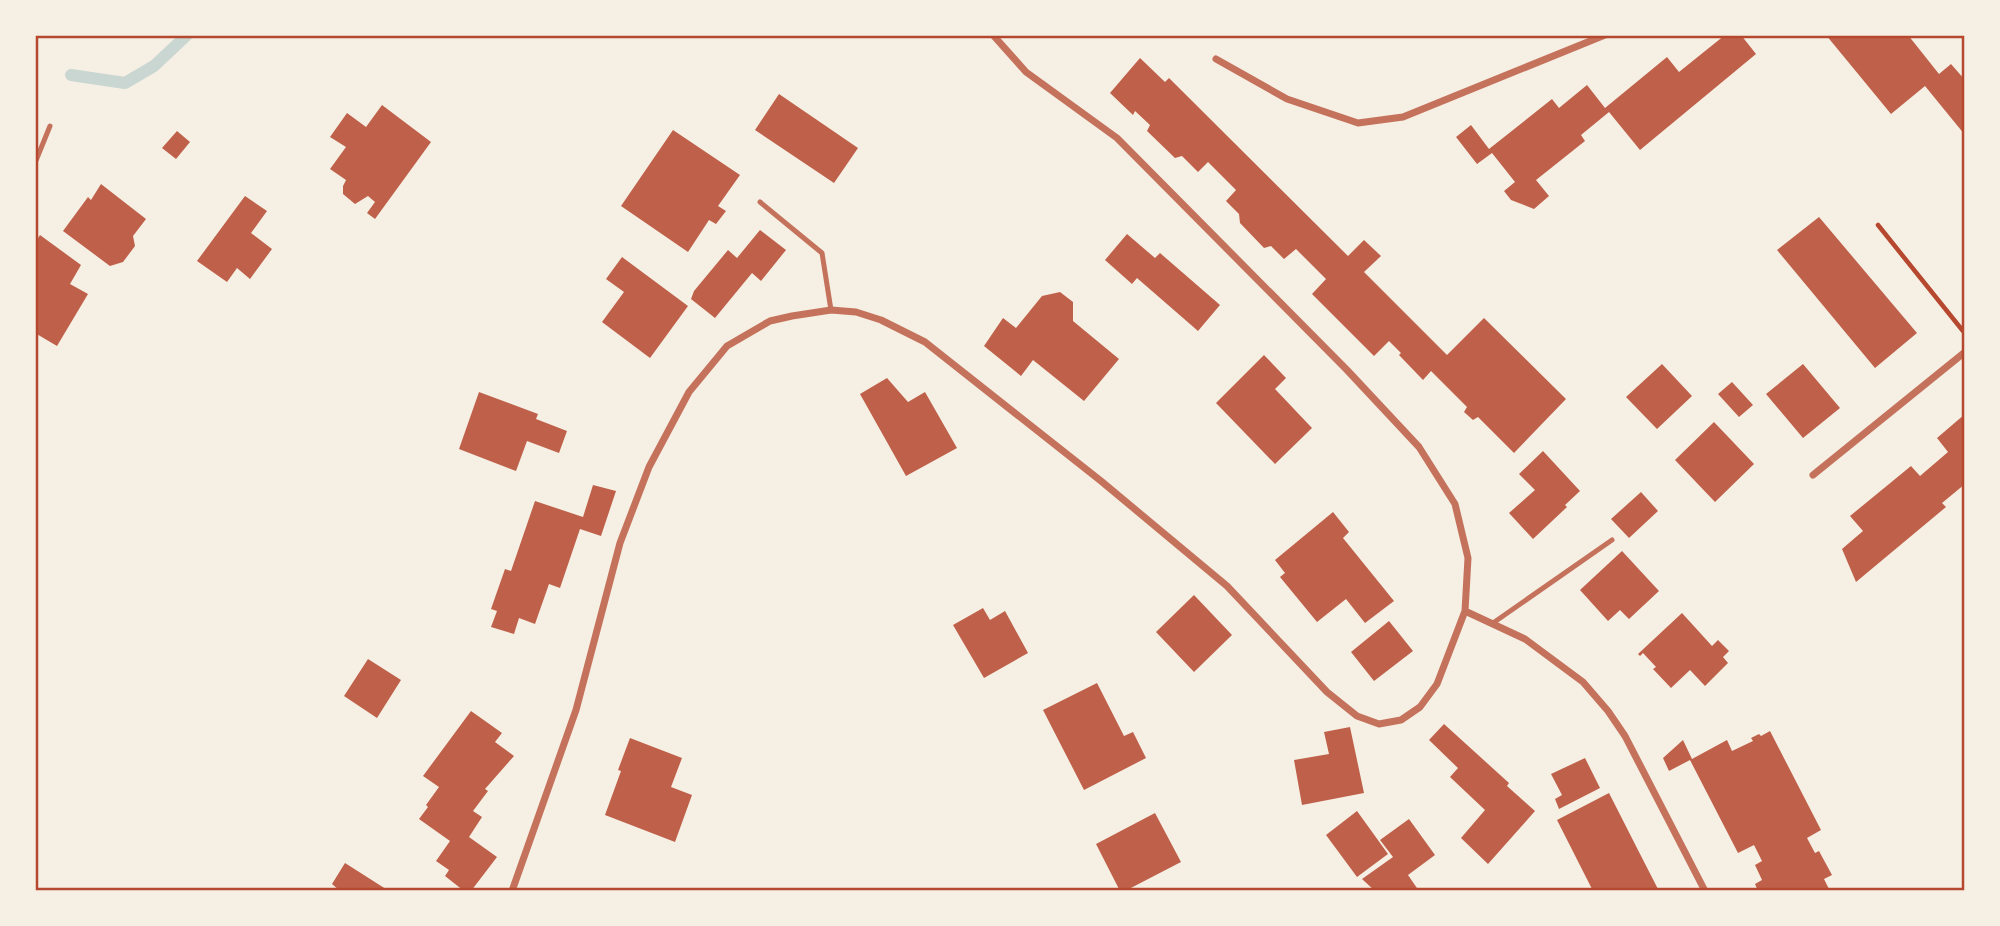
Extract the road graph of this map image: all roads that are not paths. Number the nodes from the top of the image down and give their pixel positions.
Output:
1 (993, 35) edge
2 (1605, 35) edge
3 (1216, 59) dead end
4 (50, 126) dead end
5 (35, 163) edge
6 (760, 202) dead end
7 (831, 310) junction
8 (1965, 352) edge
9 (1813, 475) dead end
10 (1612, 540) dead end
11 (1465, 611) junction
12 (1493, 623) junction
13 (512, 891) edge
14 (1705, 891) edge

1 - 11 street
2 - 3 street
4 - 5 lane
6 - 7 lane
7 - 11 street
7 - 13 street
8 - 9 street
10 - 12 lane
11 - 12 street
12 - 14 street

